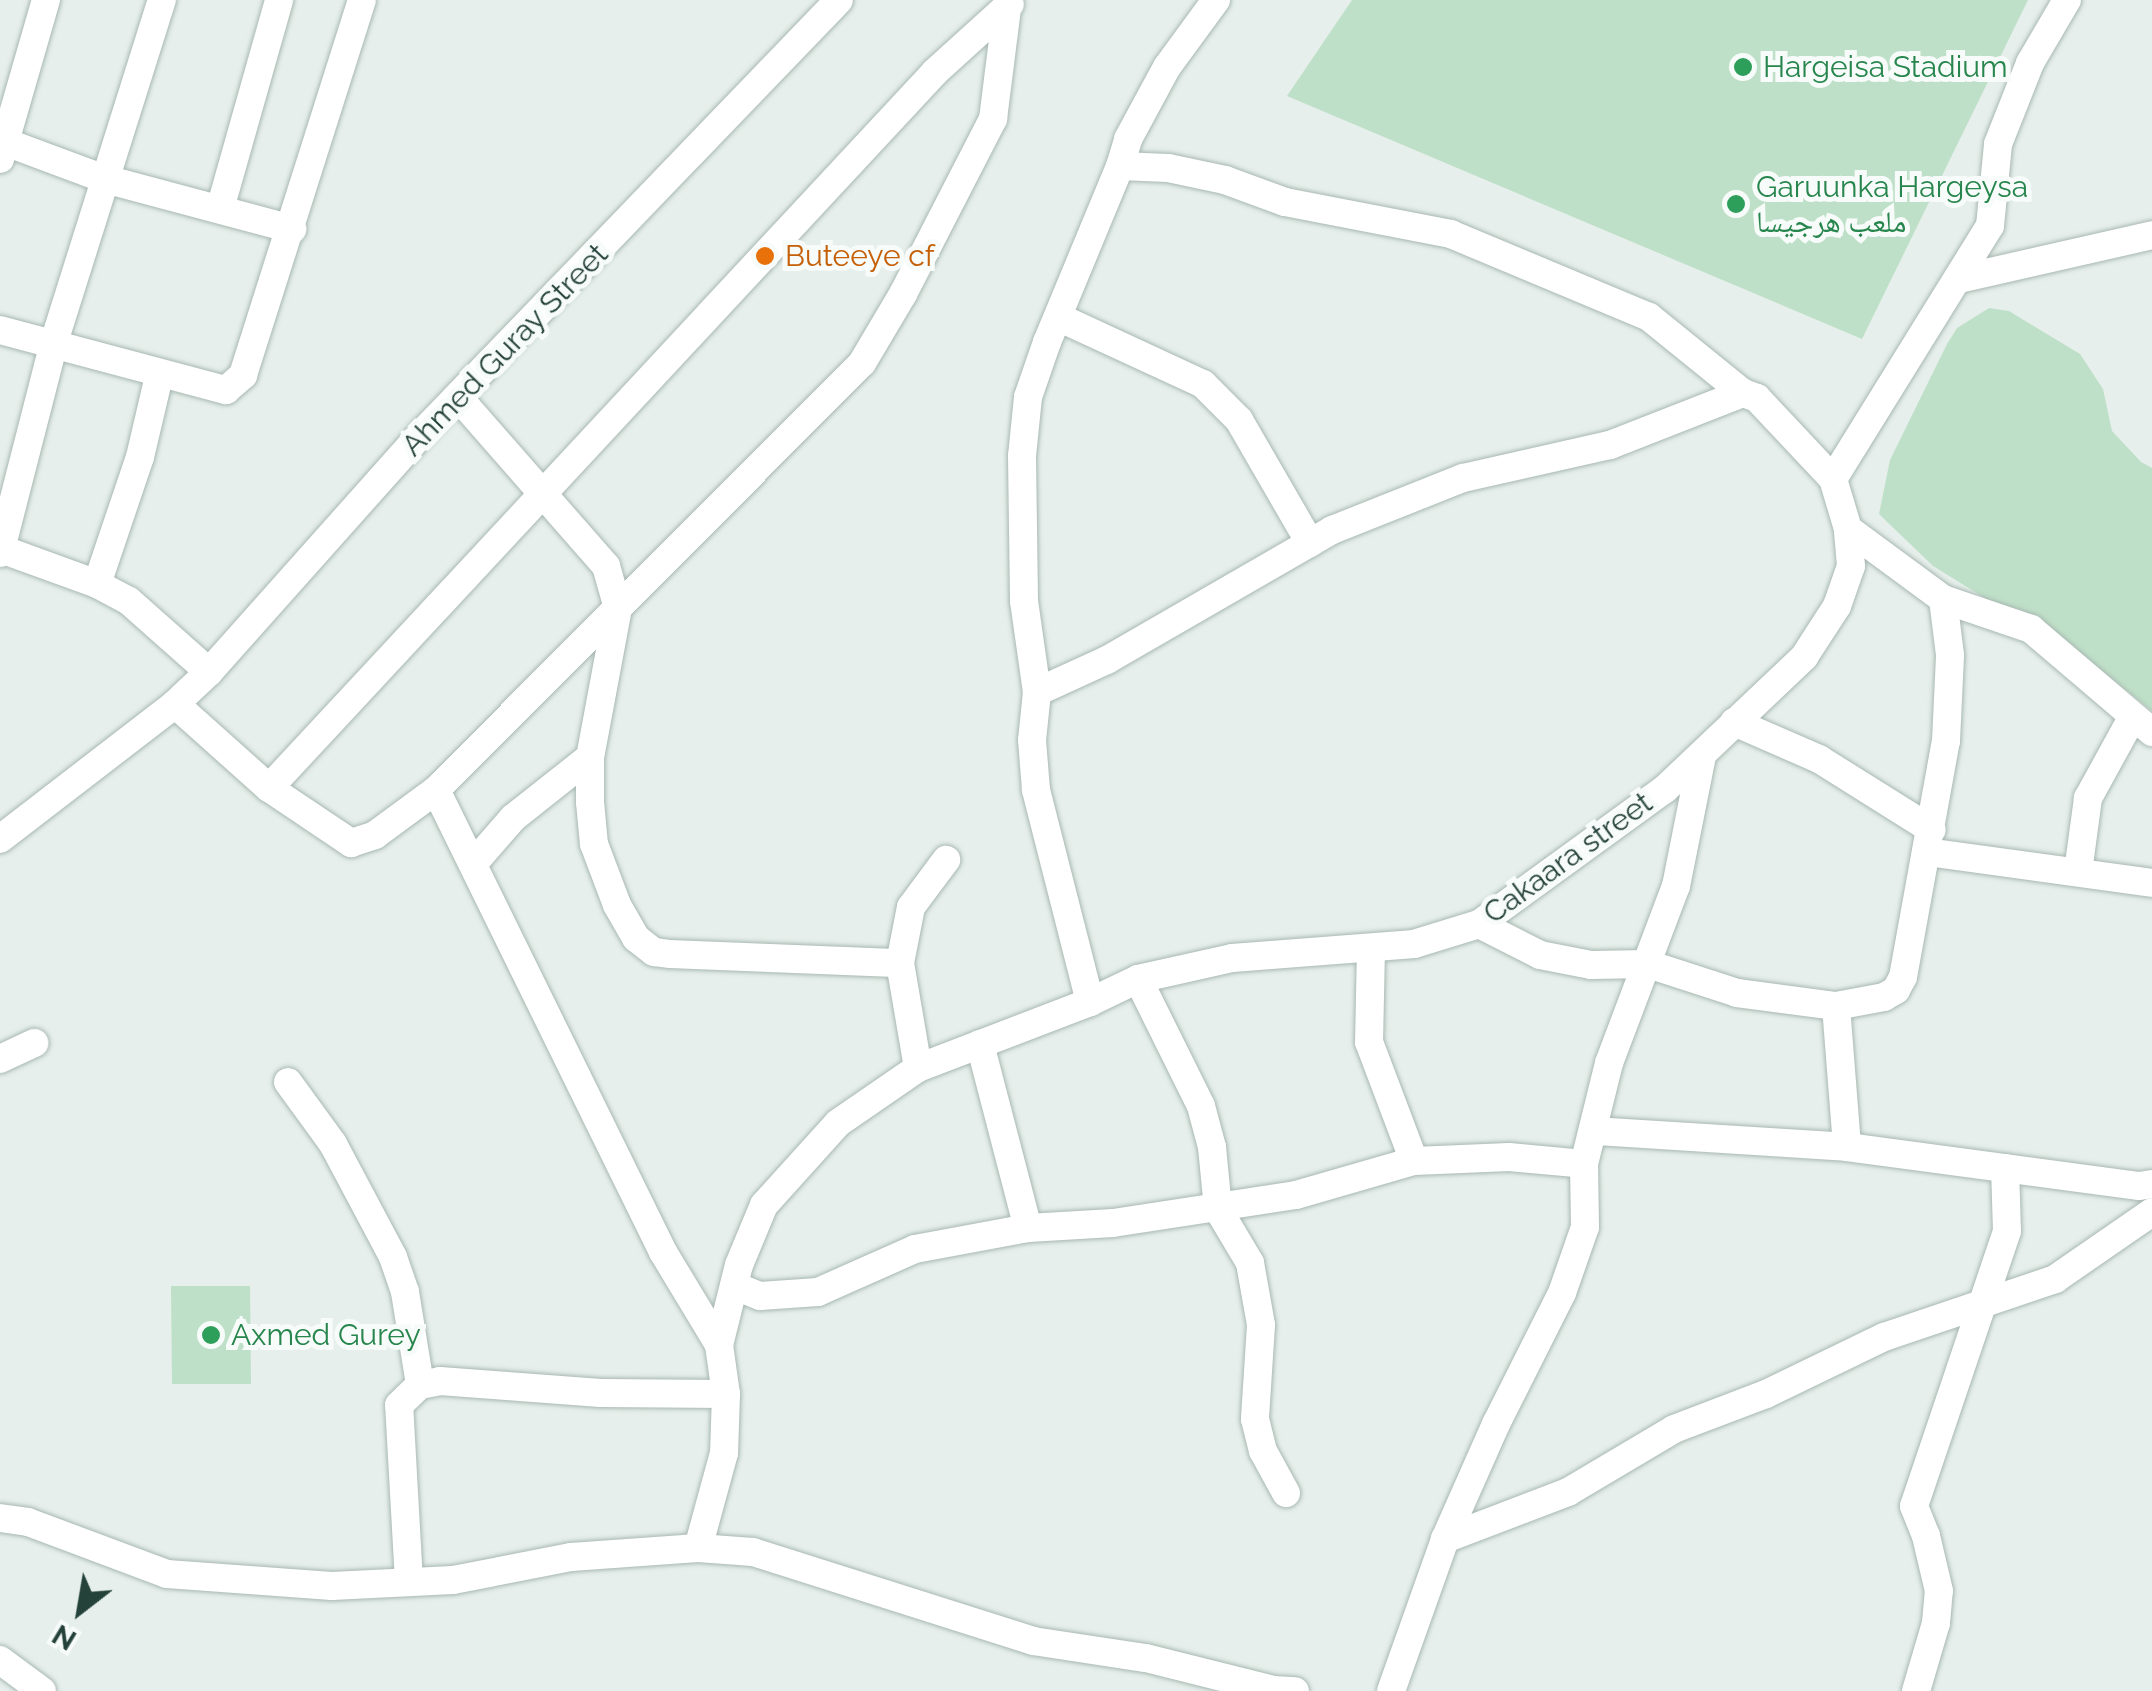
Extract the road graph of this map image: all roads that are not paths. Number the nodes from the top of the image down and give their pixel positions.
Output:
1 (46, 0) edge
2 (162, 0) edge
3 (279, 0) edge
4 (362, 0) edge
5 (839, 0) edge
6 (1216, 0) edge
7 (2067, 0) edge
8 (1010, 4) edge
9 (2, 148) edge
10 (1120, 166) junction
11 (105, 179) junction
12 (220, 209) junction
13 (292, 229) junction
14 (2152, 235) edge
15 (1960, 279) junction
16 (1058, 317) junction
17 (0, 330) edge
18 (54, 342) junction
19 (159, 376) junction
20 (1743, 394) junction
21 (458, 397) junction
22 (1833, 479) junction
23 (542, 492) junction
24 (1848, 529) junction
25 (1310, 543) junction
26 (1, 551) edge
27 (97, 584) junction
28 (1944, 599) junction
29 (618, 608) junction
30 (208, 672) junction
31 (1037, 692) junction
32 (175, 704) junction
33 (1734, 722) junction
34 (2142, 725) edge
35 (1702, 755) junction
36 (590, 757) junction
37 (270, 788) junction
38 (436, 790) junction
39 (0, 839) edge
40 (1930, 841) junction
41 (946, 860) dead end
42 (473, 864) junction
43 (2078, 872) junction
44 (2152, 883) edge
45 (1479, 924) junction
46 (1370, 948) junction
47 (900, 963) junction
48 (1648, 964) junction
49 (1138, 978) junction
50 (1090, 1002) junction
51 (1836, 1006) junction
52 (34, 1044) dead end
53 (980, 1044) junction
54 (0, 1059) edge
55 (918, 1068) junction
56 (288, 1082) dead end
57 (1595, 1131) junction
58 (1847, 1147) junction
59 (1414, 1161) junction
60 (1584, 1164) junction
61 (2005, 1168) junction
62 (2152, 1184) edge
63 (1218, 1209) junction
64 (2152, 1212) edge
65 (1028, 1228) junction
66 (735, 1286) junction
67 (1983, 1305) junction
68 (719, 1345) junction
69 (420, 1385) junction
70 (726, 1394) junction
71 (1286, 1493) dead end
72 (0, 1518) edge
73 (1445, 1539) junction
74 (698, 1548) junction
75 (409, 1582) junction
76 (1273, 1690) edge
77 (1295, 1691) edge
78 (1391, 1691) edge
79 (1916, 1691) edge

1 - 9 street
2 - 11 street
3 - 12 street
4 - 13 street
5 - 21 street, Ahmed Guray Street
6 - 10 street
7 - 15 street
8 - 23 street
8 - 29 street
9 - 11 street
10 - 16 street
10 - 20 street
11 - 12 street
11 - 18 street
12 - 13 street
13 - 19 street
14 - 15 street
15 - 22 street
16 - 25 street
16 - 31 street
17 - 18 street
18 - 19 street
18 - 26 street
19 - 27 street
20 - 22 street
20 - 25 street
21 - 23 street
21 - 30 street, Ahmed Guray Street
22 - 24 street, Cakaara street
23 - 29 street
23 - 37 street
24 - 28 street
24 - 33 street, Cakaara street
25 - 31 street
26 - 27 street
27 - 30 street
28 - 34 street
28 - 40 street
29 - 36 street
29 - 38 street
30 - 32 street, Ahmed Guray Street
31 - 50 street
32 - 37 street
32 - 39 street, Ahmed Guray Street
33 - 35 street, Cakaara street
33 - 40 street
34 - 43 street
35 - 45 street, Cakaara street
35 - 48 street
36 - 42 street
36 - 47 street
37 - 38 street
38 - 42 street
40 - 43 street
40 - 51 street
41 - 47 street
42 - 68 street
43 - 44 street
45 - 46 street, Cakaara street
45 - 48 street
46 - 49 street, Cakaara street
46 - 59 street
47 - 55 street
48 - 51 street
48 - 57 street
49 - 50 street, Cakaara street
49 - 63 street
50 - 53 street, Cakaara street
51 - 58 street
52 - 54 street
53 - 55 street, Cakaara street
53 - 65 street
55 - 66 street, Cakaara street
56 - 69 street
57 - 58 street
57 - 60 street
58 - 61 street
59 - 60 street
59 - 63 street
60 - 73 street
61 - 62 street
61 - 67 street
63 - 65 street
63 - 71 street
64 - 67 street
65 - 66 street
66 - 68 street, Cakaara street
67 - 73 street
67 - 79 street
68 - 70 street
69 - 70 street
69 - 75 street
70 - 74 street
72 - 75 street
73 - 78 street
74 - 75 street
74 - 76 street
76 - 77 street

